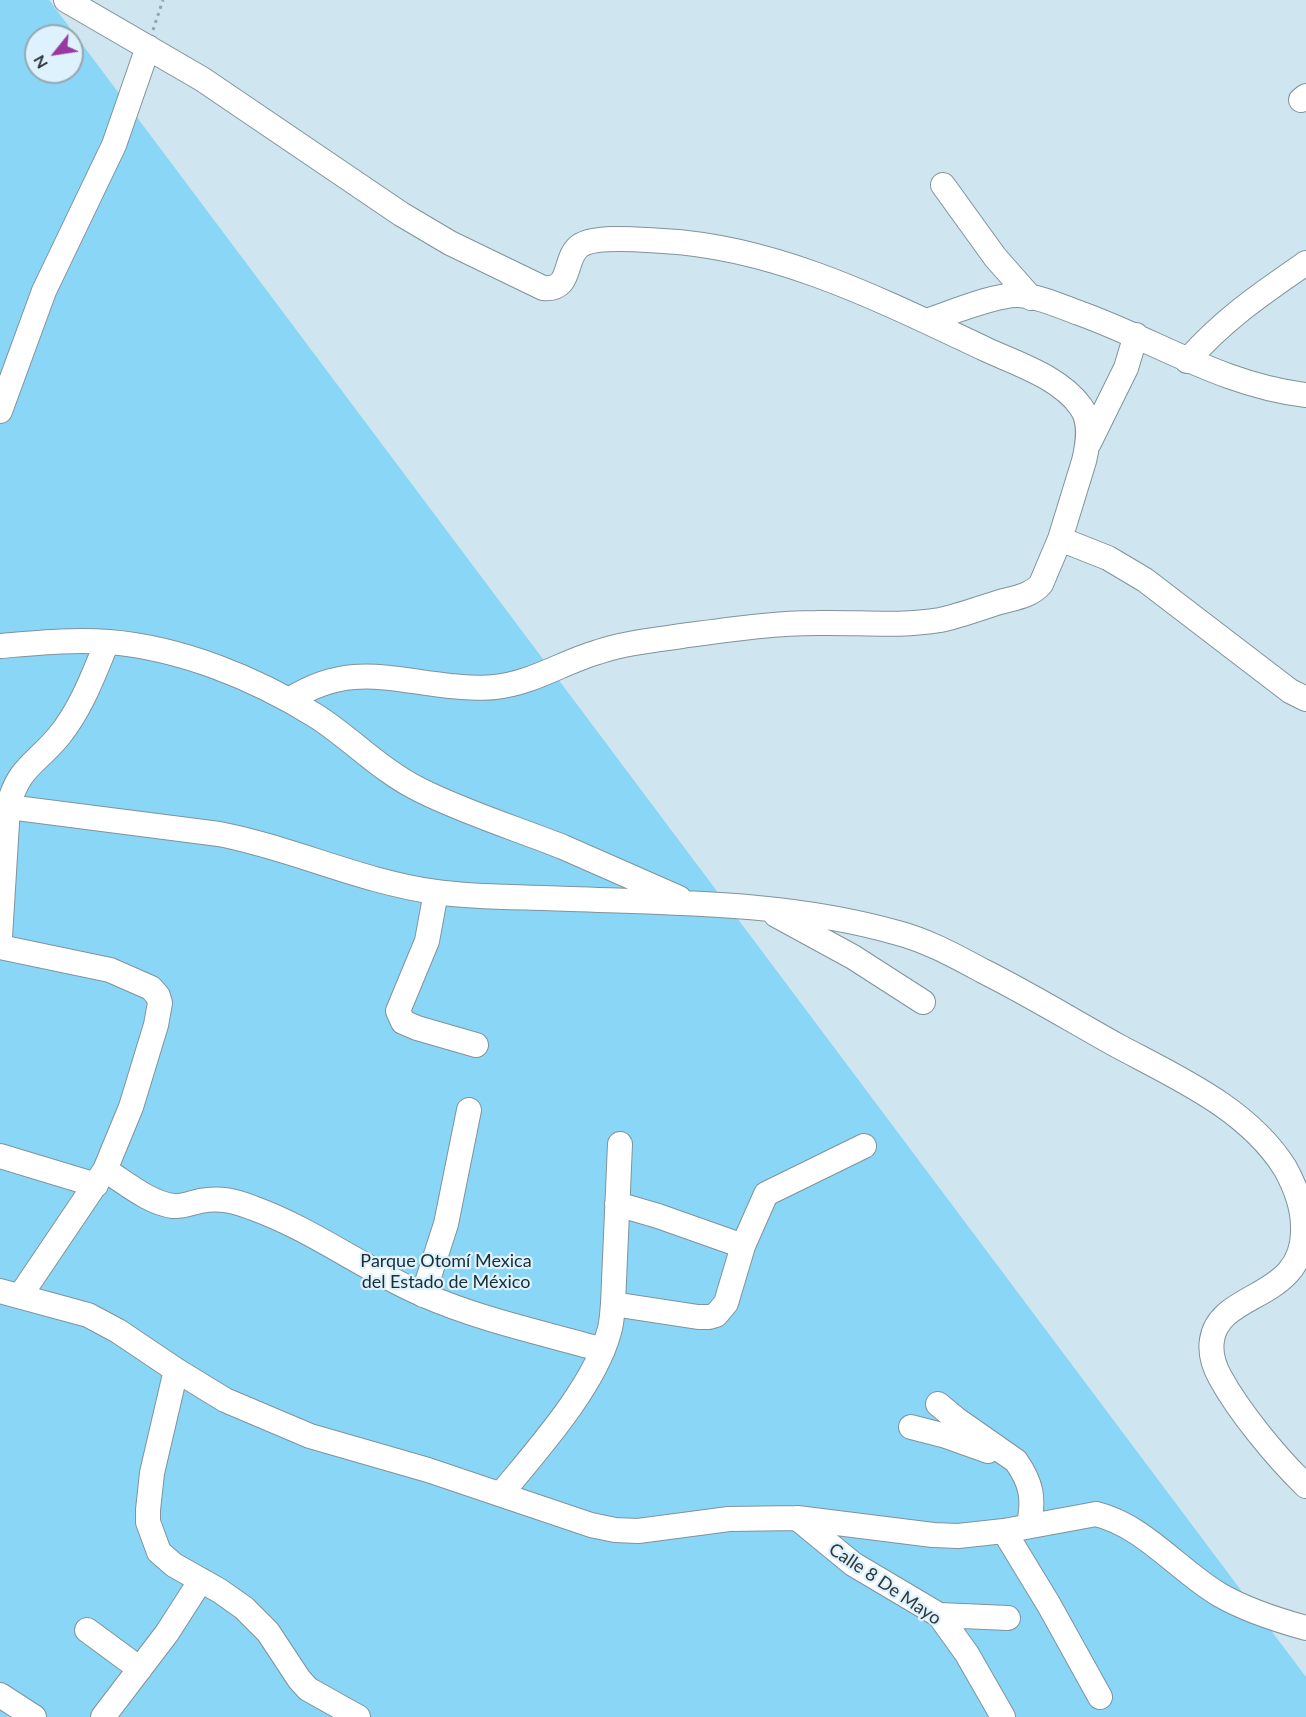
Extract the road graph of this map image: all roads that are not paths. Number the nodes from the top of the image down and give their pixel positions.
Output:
1 (66, 0) edge
2 (148, 47) junction
3 (943, 185) dead end
4 (1306, 263) edge
5 (1031, 298) junction
6 (926, 321) junction
7 (1136, 335) junction
8 (1187, 361) junction
9 (1306, 395) edge
10 (0, 411) edge
11 (1087, 447) junction
12 (1060, 538) junction
13 (107, 642) junction
14 (0, 646) edge
15 (1306, 699) edge
16 (289, 700) junction
17 (4, 806) edge
18 (436, 892) junction
19 (690, 903) junction
20 (768, 910) junction
21 (0, 938) edge
22 (0, 947) edge
23 (923, 1002) dead end
24 (476, 1045) dead end
25 (469, 1110) dead end
26 (620, 1144) dead end
27 (864, 1146) dead end
28 (0, 1156) edge
29 (100, 1177) junction
30 (617, 1204) junction
31 (743, 1246) junction
32 (10, 1293) edge
33 (423, 1295) junction
34 (613, 1304) junction
35 (603, 1350) junction
36 (176, 1370) junction
37 (938, 1404) dead end
38 (911, 1427) dead end
39 (1016, 1461) junction
40 (1306, 1486) edge
41 (501, 1494) junction
42 (796, 1518) junction
43 (1029, 1526) junction
44 (1004, 1531) junction
45 (201, 1580) junction
46 (939, 1615) junction
47 (1008, 1618) dead end
48 (1306, 1628) edge
49 (87, 1630) dead end
50 (140, 1670) junction
51 (0, 1695) edge
52 (1100, 1697) dead end
53 (34, 1717) edge
54 (103, 1717) edge
55 (358, 1717) edge
56 (1003, 1717) edge

1 - 2 street
2 - 6 street
2 - 10 street
3 - 5 street
4 - 8 street
5 - 6 street
5 - 7 street
6 - 11 street
7 - 8 street
7 - 11 street
8 - 9 street
11 - 12 street
12 - 15 street
12 - 16 street
13 - 14 street
13 - 16 street
13 - 17 street
16 - 19 street
17 - 18 street
17 - 21 street
18 - 19 street
18 - 24 street
19 - 20 street
20 - 23 street
20 - 40 street
22 - 29 street
25 - 33 street
26 - 30 street
27 - 31 street
28 - 29 street
29 - 32 street
29 - 33 street
30 - 31 street
30 - 34 street
31 - 34 street
32 - 36 street
33 - 35 street
34 - 35 street
35 - 41 street
36 - 41 street
36 - 45 street
37 - 39 street
38 - 39 street
39 - 43 street
41 - 42 street
42 - 44 street
42 - 46 street, Calle 8 De Mayo
43 - 44 street
43 - 48 street
44 - 52 street
45 - 50 street
45 - 55 street
46 - 47 street
46 - 56 street, Calle 8 De Mayo
49 - 50 street
50 - 54 street
51 - 53 street

